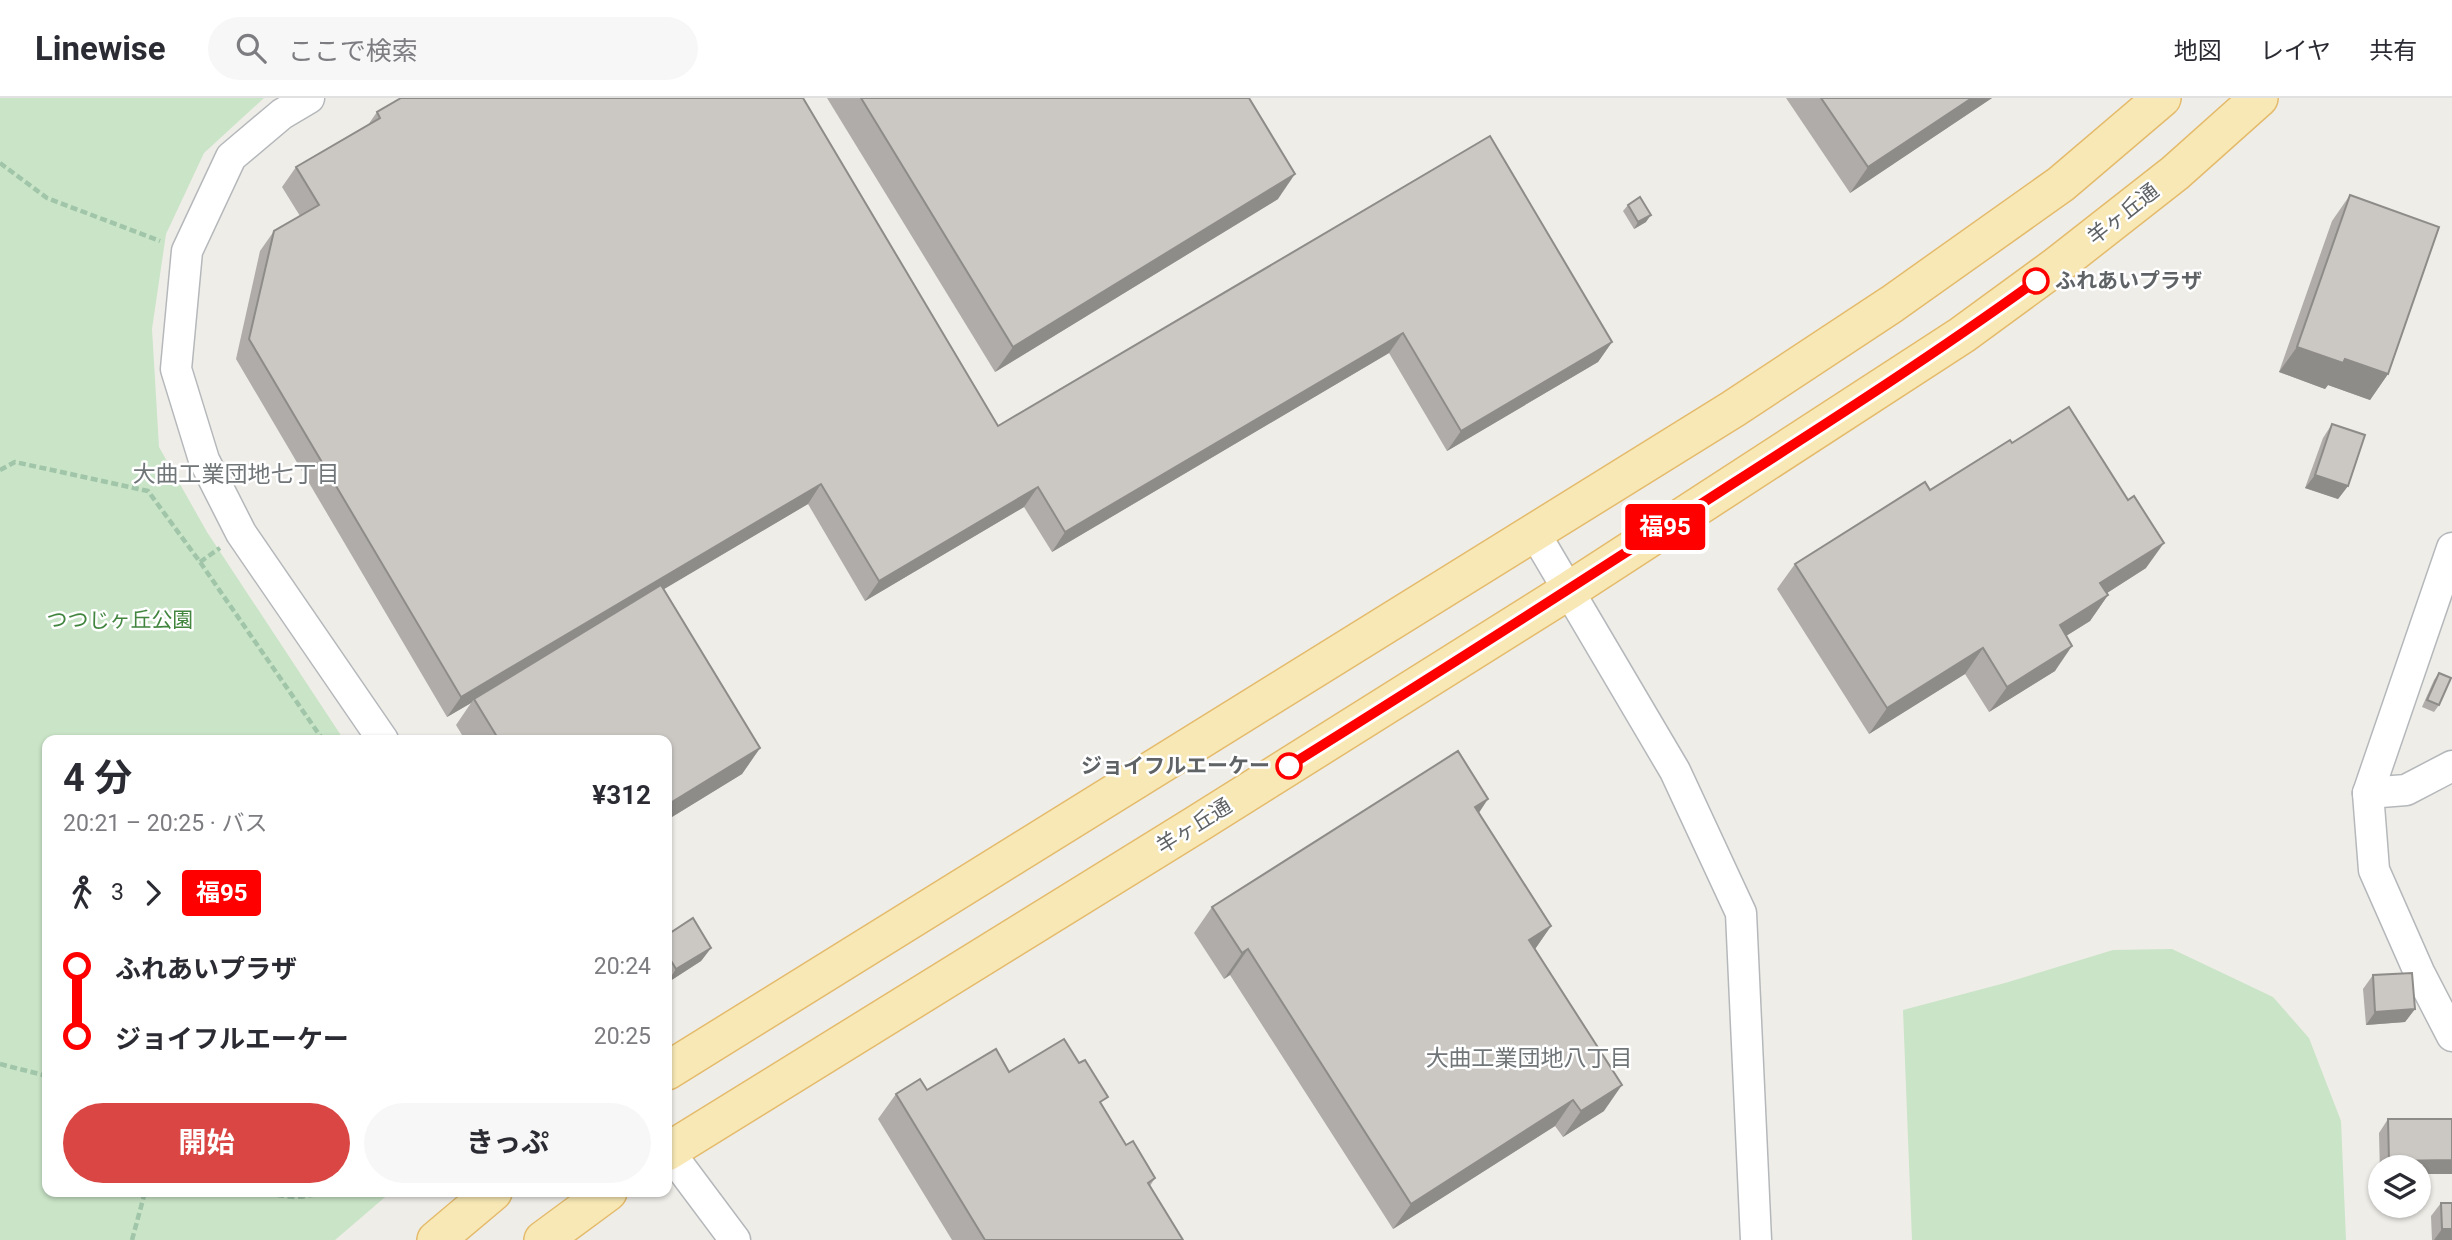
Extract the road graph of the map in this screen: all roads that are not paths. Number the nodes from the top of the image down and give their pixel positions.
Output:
1 (309, 98) edge
2 (2162, 98) edge
3 (2259, 98) edge
4 (1534, 532) junction
5 (2452, 548) edge
6 (1568, 591) junction
7 (380, 735) edge
8 (2452, 766) edge
9 (2368, 793) junction
10 (2452, 1036) edge
11 (672, 1068) edge
12 (672, 1148) edge
13 (672, 1158) edge
14 (487, 1197) edge
15 (601, 1197) edge
16 (436, 1240) edge
17 (543, 1240) edge
18 (735, 1240) edge
19 (1756, 1240) edge

1 - 7 street
2 - 4 main road
3 - 6 main road, 羊ヶ丘通
4 - 6 street
4 - 11 main road
5 - 9 street
6 - 12 main road, 羊ヶ丘通
6 - 19 street
8 - 9 street
9 - 10 street
13 - 18 street
14 - 16 main road
15 - 17 main road

